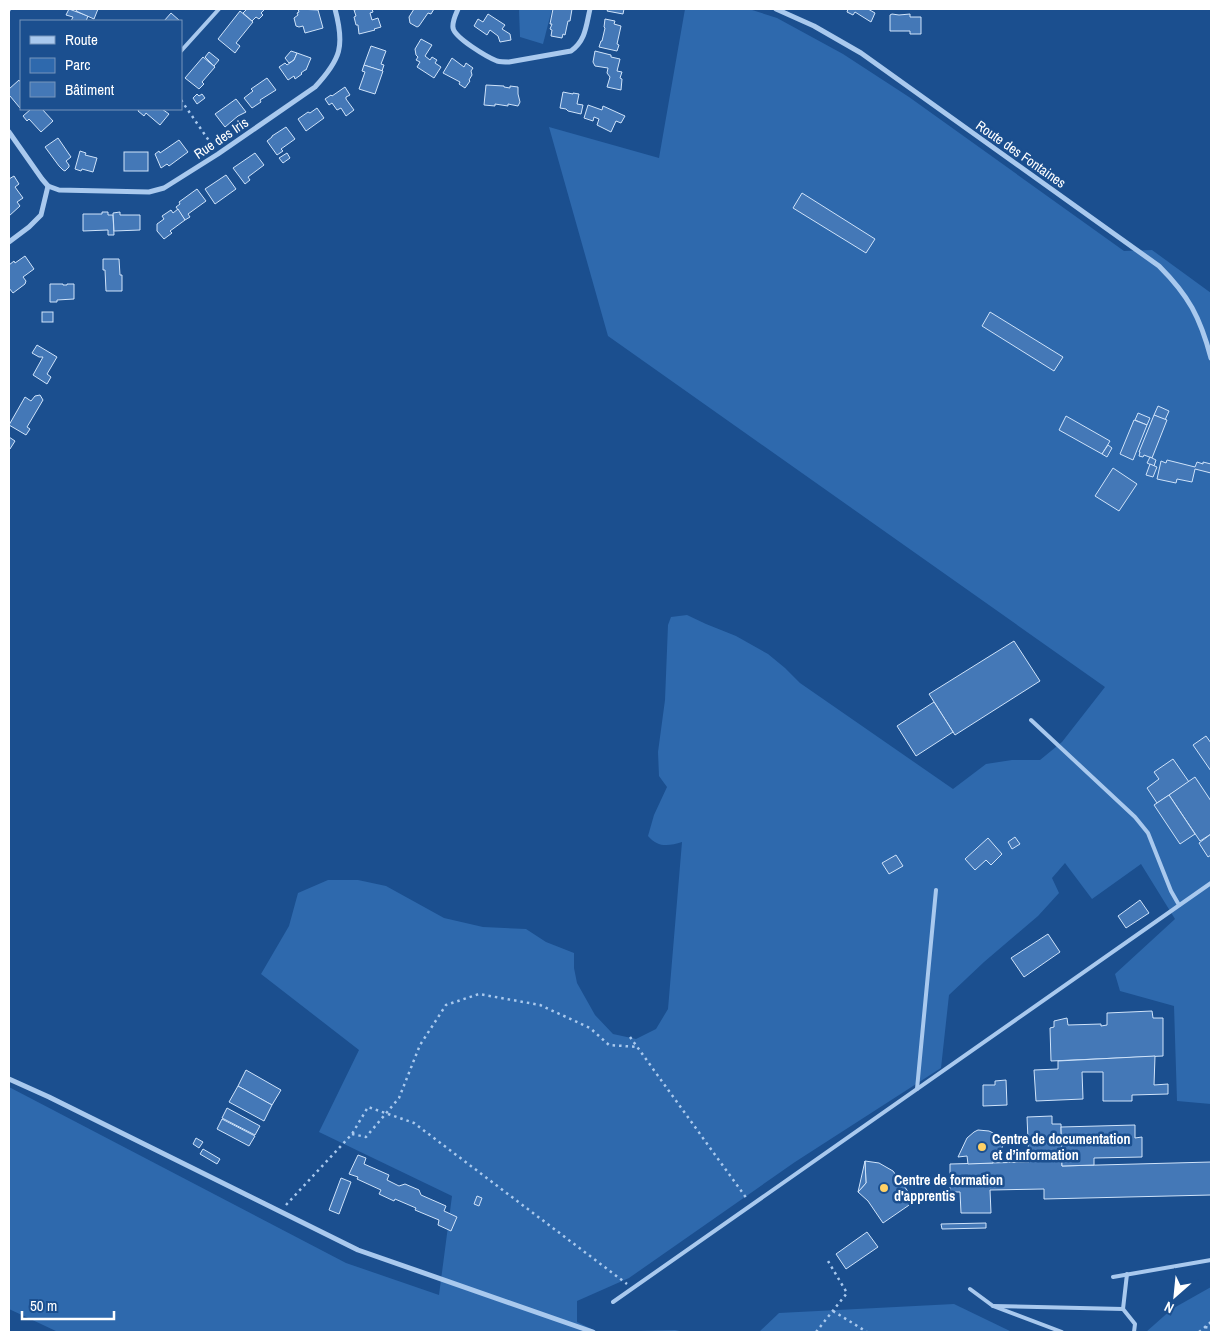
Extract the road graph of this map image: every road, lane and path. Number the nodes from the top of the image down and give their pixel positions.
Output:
1 (219, 9) edge
2 (336, 9) edge
3 (458, 9) edge
4 (590, 9) edge
5 (776, 9) edge
6 (788, 11) edge
7 (182, 50) edge
8 (182, 101) edge
9 (9, 132) edge
10 (218, 154) junction
11 (48, 186) junction
12 (9, 242) edge
13 (1211, 358) edge
14 (1031, 720) dead end
15 (1211, 882) edge
16 (936, 890) dead end
17 (1179, 905) junction
18 (630, 1037) dead end
19 (638, 1047) junction
20 (9, 1079) edge
21 (917, 1089) junction
22 (386, 1113) junction
23 (352, 1134) junction
24 (751, 1205) junction
25 (281, 1211) junction
26 (1211, 1260) edge
27 (828, 1261) dead end
28 (1127, 1274) junction
29 (1113, 1277) dead end
30 (632, 1288) junction
31 (970, 1289) dead end
32 (613, 1302) dead end
33 (993, 1306) junction
34 (1123, 1309) junction
35 (833, 1311) junction
36 (1211, 1322) edge
37 (1205, 1327) junction
38 (1211, 1328) edge
39 (593, 1332) edge
40 (816, 1332) edge
41 (866, 1332) edge
42 (1062, 1332) edge
43 (1134, 1332) edge
44 (1198, 1332) edge

1 - 7 lane
2 - 10 street, Rue des Iris
3 - 4 street
5 - 6 street, Route des Fontaines
6 - 13 street, Route des Fontaines
8 - 10 path
9 - 11 street
10 - 11 street, Rue des Iris
11 - 12 street
14 - 17 lane
15 - 17 lane
16 - 21 lane
17 - 21 lane
18 - 19 path
19 - 22 path
19 - 24 path
20 - 25 street
21 - 24 lane
22 - 23 path
22 - 23 path
22 - 30 path
23 - 25 path
24 - 30 lane
25 - 39 street
26 - 28 lane
27 - 35 path
28 - 29 lane
28 - 34 lane
30 - 32 lane
31 - 33 lane
33 - 34 lane
33 - 42 lane
34 - 43 lane
35 - 40 path
35 - 41 path
36 - 37 path
37 - 38 path
37 - 44 path

